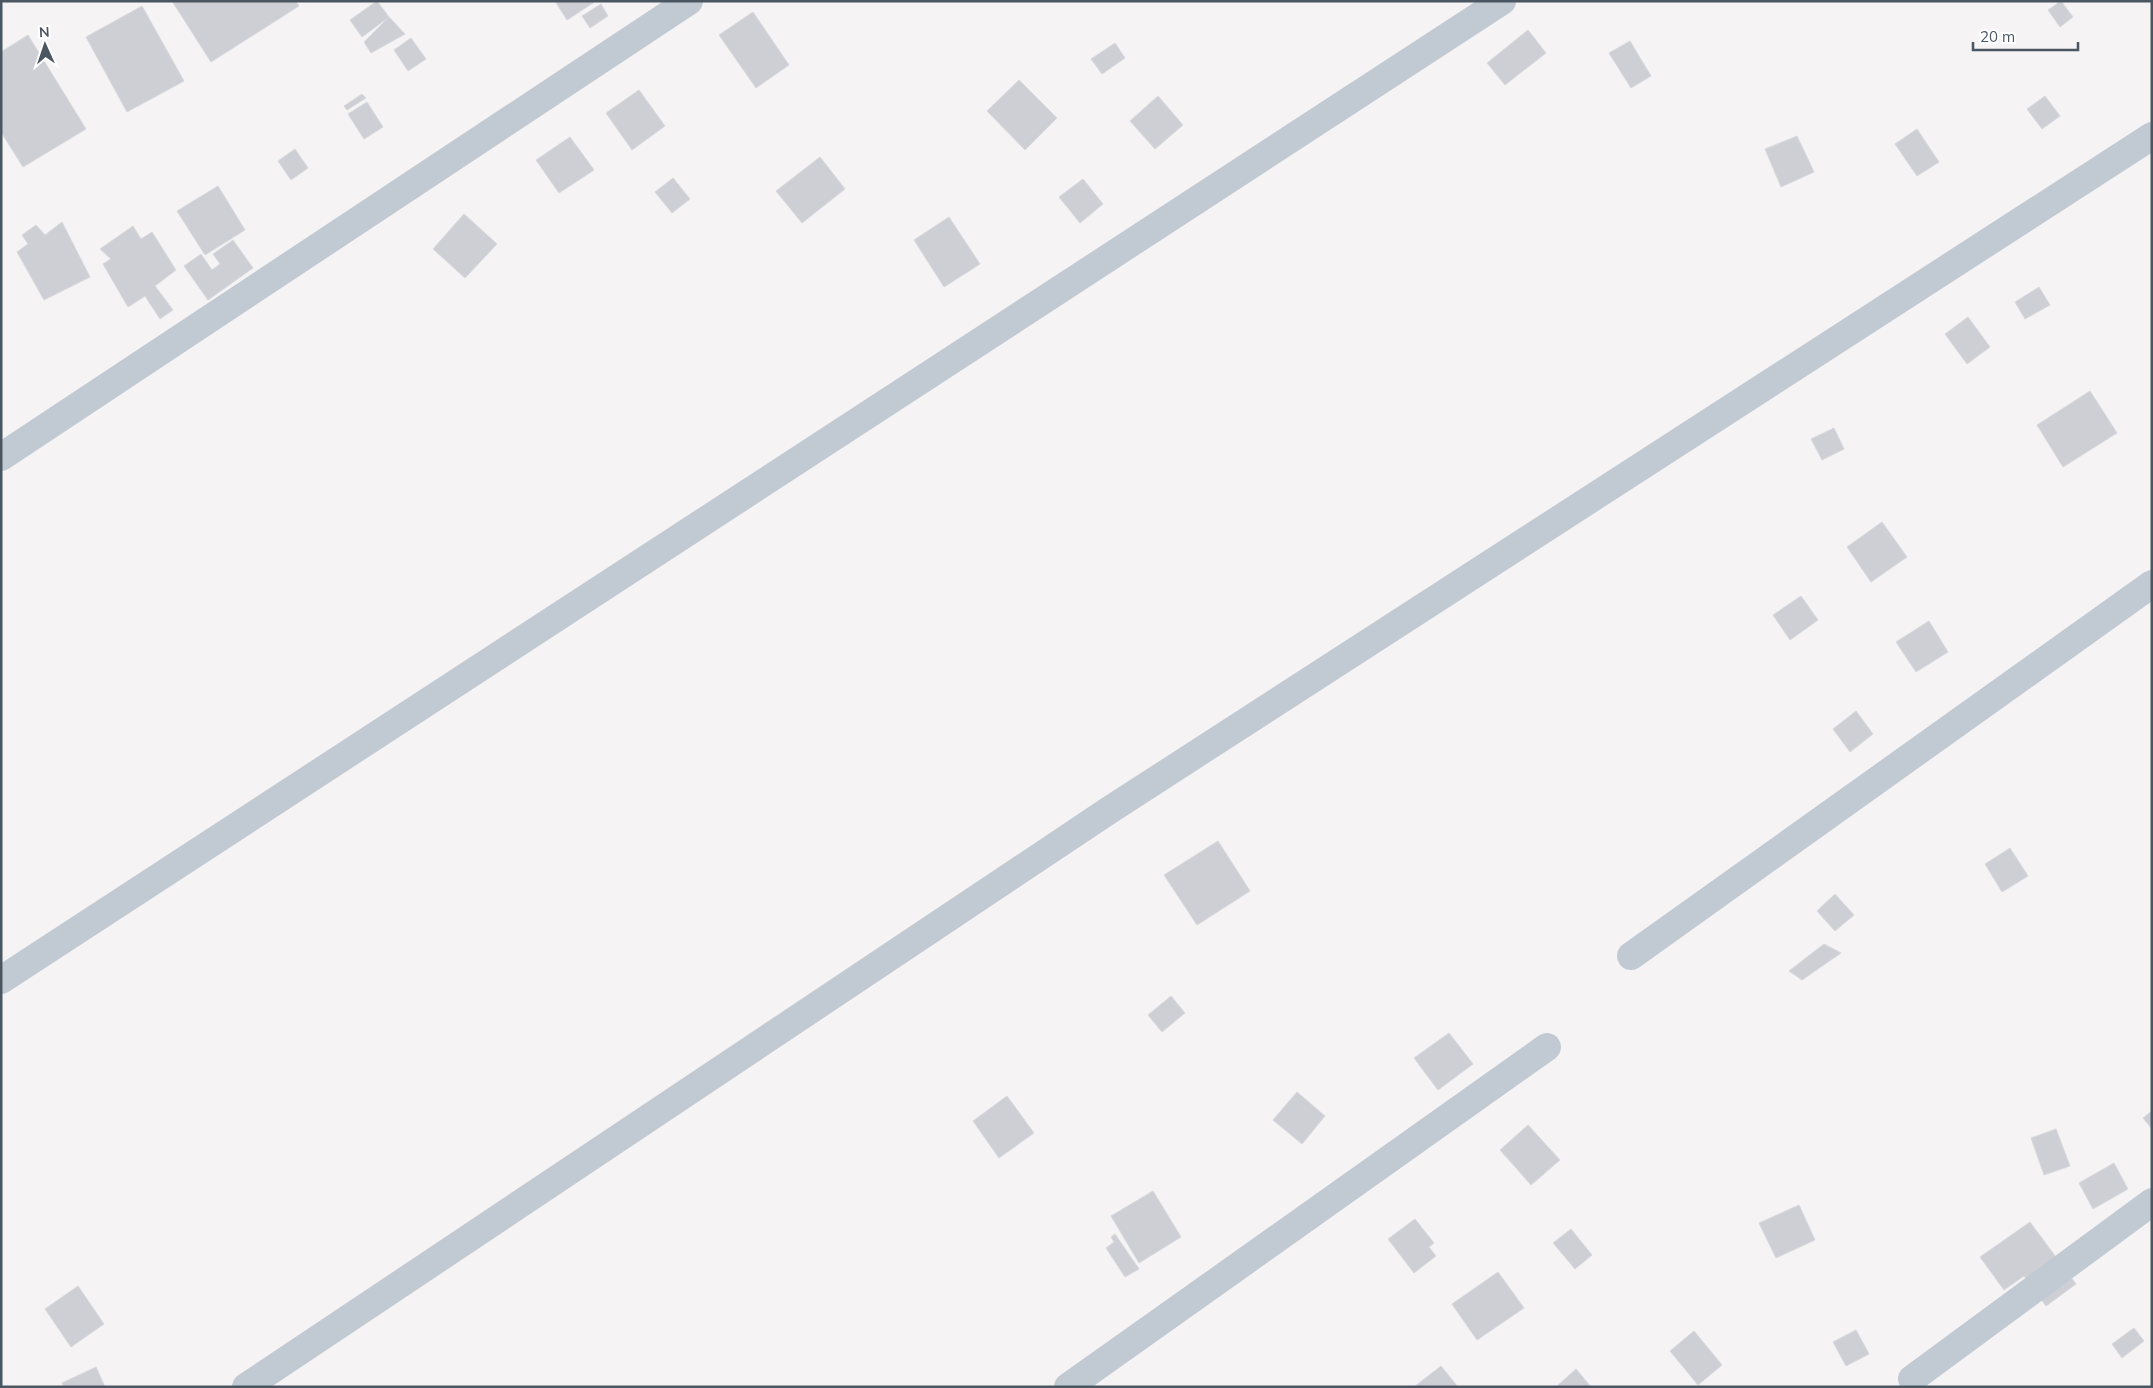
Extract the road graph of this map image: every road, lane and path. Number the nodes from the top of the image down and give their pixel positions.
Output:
1 (688, 1) edge
2 (1502, 1) edge
3 (2152, 136) edge
4 (1, 458) edge
5 (2152, 584) edge
6 (1631, 956) dead end
7 (1, 980) edge
8 (1547, 1047) dead end
9 (2152, 1202) edge
10 (1912, 1379) dead end
11 (246, 1387) edge
12 (1068, 1387) edge

1 - 4 street
2 - 7 street
3 - 11 street
5 - 6 street
8 - 12 street
9 - 10 street

